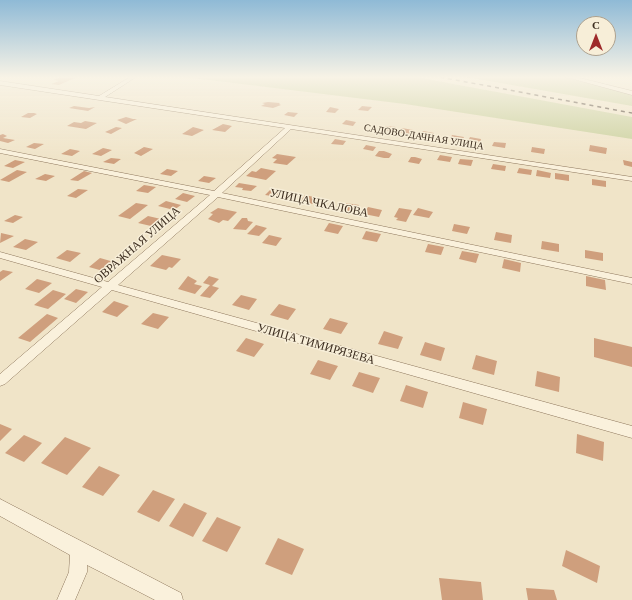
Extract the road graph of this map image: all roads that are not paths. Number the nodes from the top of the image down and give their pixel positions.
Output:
1 (146, 105) edge
2 (290, 127) junction
3 (0, 151) edge
4 (632, 179) edge
5 (216, 194) junction
6 (0, 255) edge
7 (632, 281) edge
8 (110, 286) junction
9 (0, 381) edge
10 (632, 432) edge
11 (0, 507) edge
12 (79, 551) junction
13 (66, 600) edge
14 (174, 600) edge

1 - 2 street, САДОВО-ДАЧНАЯ УЛИЦА
2 - 4 street, САДОВО-ДАЧНАЯ УЛИЦА
2 - 5 street, ОВРАЖНАЯ УЛИЦА
3 - 5 street, УЛИЦА ЧКАЛОВА
5 - 7 street, УЛИЦА ЧКАЛОВА
5 - 8 street, ОВРАЖНАЯ УЛИЦА
6 - 8 street, УЛИЦА ТИМИРЯЗЕВА
8 - 9 street, ОВРАЖНАЯ УЛИЦА
8 - 10 street, УЛИЦА ТИМИРЯЗЕВА
11 - 12 street
12 - 13 street
12 - 14 street

